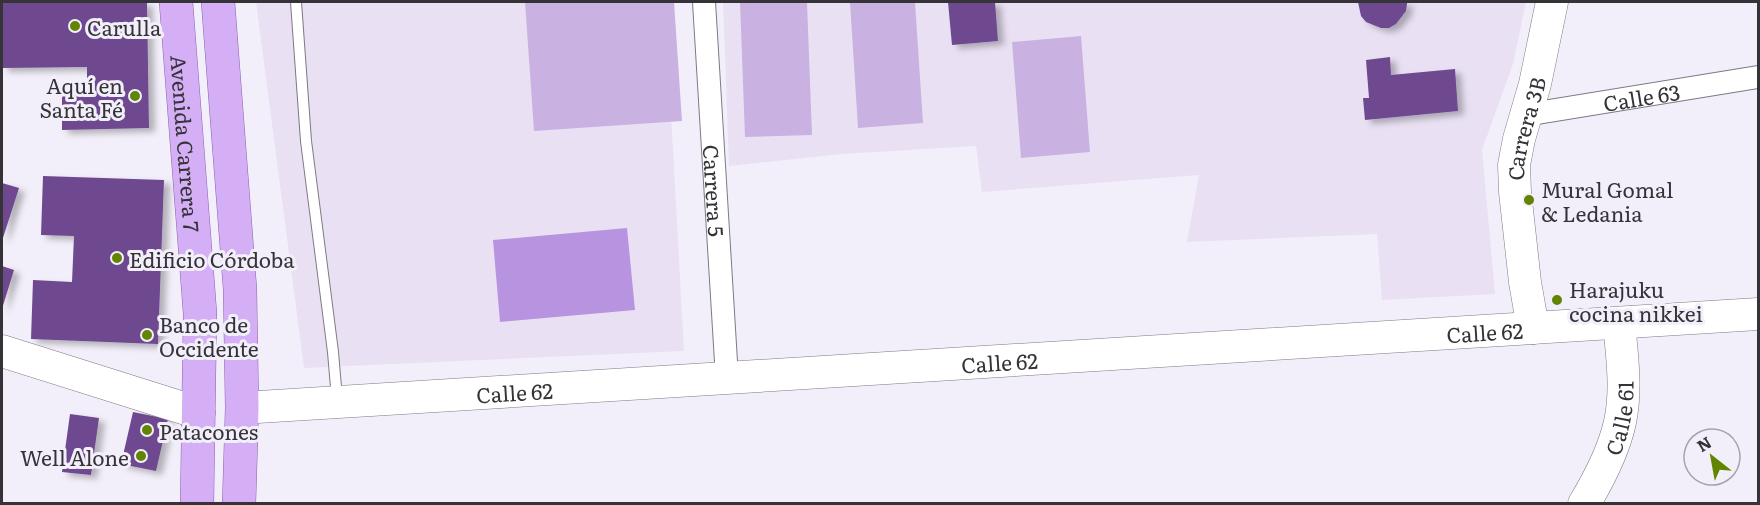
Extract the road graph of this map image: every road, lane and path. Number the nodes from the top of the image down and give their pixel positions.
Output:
1 (176, 2) edge
2 (218, 2) edge
3 (296, 2) edge
4 (704, 2) edge
5 (1552, 2) edge
6 (1758, 77) edge
7 (1525, 115) junction
8 (1758, 314) edge
9 (1619, 323) junction
10 (1533, 328) junction
11 (2, 351) edge
12 (727, 378) junction
13 (337, 402) junction
14 (242, 408) junction
15 (199, 413) junction
16 (197, 504) edge
17 (239, 504) edge
18 (1584, 504) edge

1 - 15 main road, Avenida Carrera 7
2 - 14 main road, Avenida Carrera 7
3 - 13 lane
4 - 12 street, Carrera 5
5 - 7 street, Carrera 3B
6 - 7 street, Calle 63
7 - 10 street, Carrera 3B
8 - 9 street, Calle 62
9 - 10 street, Calle 62
9 - 18 street, Calle 61
10 - 12 street, Calle 62
11 - 15 street
12 - 13 street, Calle 62
13 - 14 street, Calle 62
14 - 17 main road, Avenida Carrera 7
15 - 16 main road, Avenida Carrera 7

